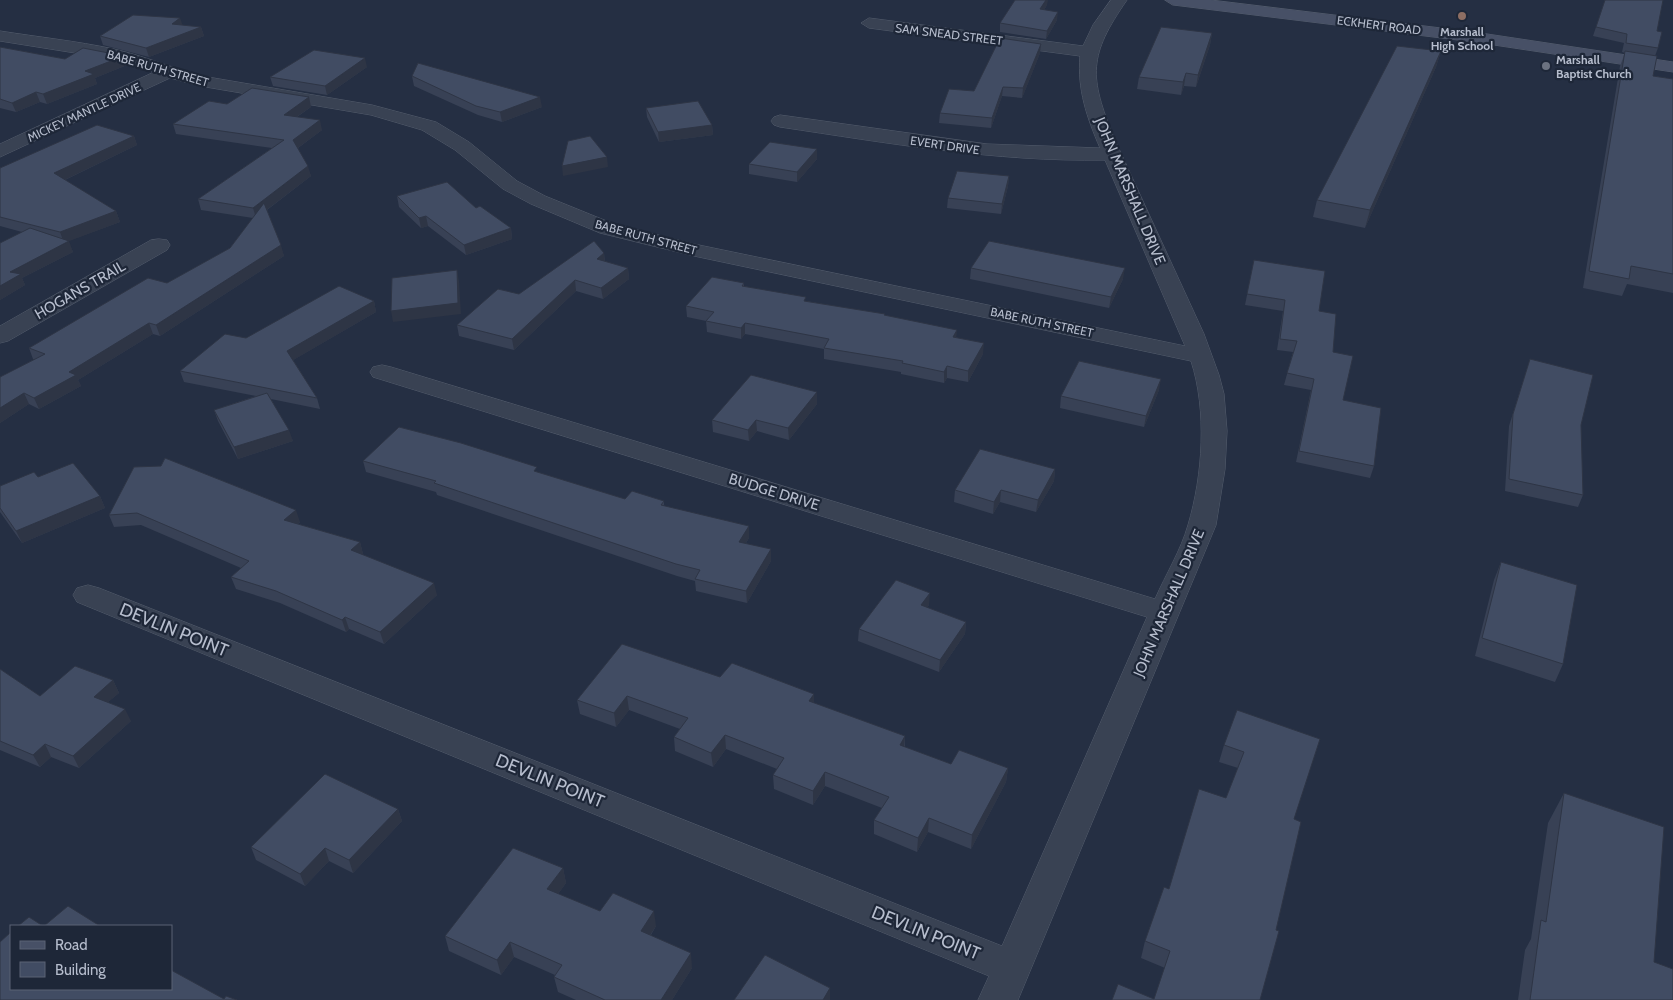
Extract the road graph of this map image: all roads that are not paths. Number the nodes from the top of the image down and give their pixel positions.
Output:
1 (1119, 0) edge
2 (1172, 0) edge
3 (869, 23) dead end
4 (0, 36) edge
5 (1089, 52) junction
6 (1673, 67) edge
7 (168, 72) junction
8 (780, 121) dead end
9 (0, 151) edge
10 (1112, 154) junction
11 (160, 244) dead end
12 (0, 336) edge
13 (1200, 356) junction
14 (382, 372) dead end
15 (88, 595) dead end
16 (1166, 612) junction
17 (1012, 968) junction
18 (998, 1000) edge

1 - 5 street, JOHN MARSHALL DRIVE
2 - 6 main road, ECKHERT ROAD
3 - 5 street, SAM SNEAD STREET
4 - 7 street, BABE RUTH STREET
5 - 10 street, JOHN MARSHALL DRIVE
7 - 9 street, MICKEY MANTLE DRIVE
7 - 13 street, BABE RUTH STREET
8 - 10 street, EVERT DRIVE
10 - 13 street, JOHN MARSHALL DRIVE
11 - 12 street, HOGANS TRAIL
13 - 16 street, JOHN MARSHALL DRIVE
14 - 16 street, BUDGE DRIVE
15 - 17 street, DEVLIN POINT
16 - 17 street, JOHN MARSHALL DRIVE
17 - 18 street, JOHN MARSHALL DRIVE

